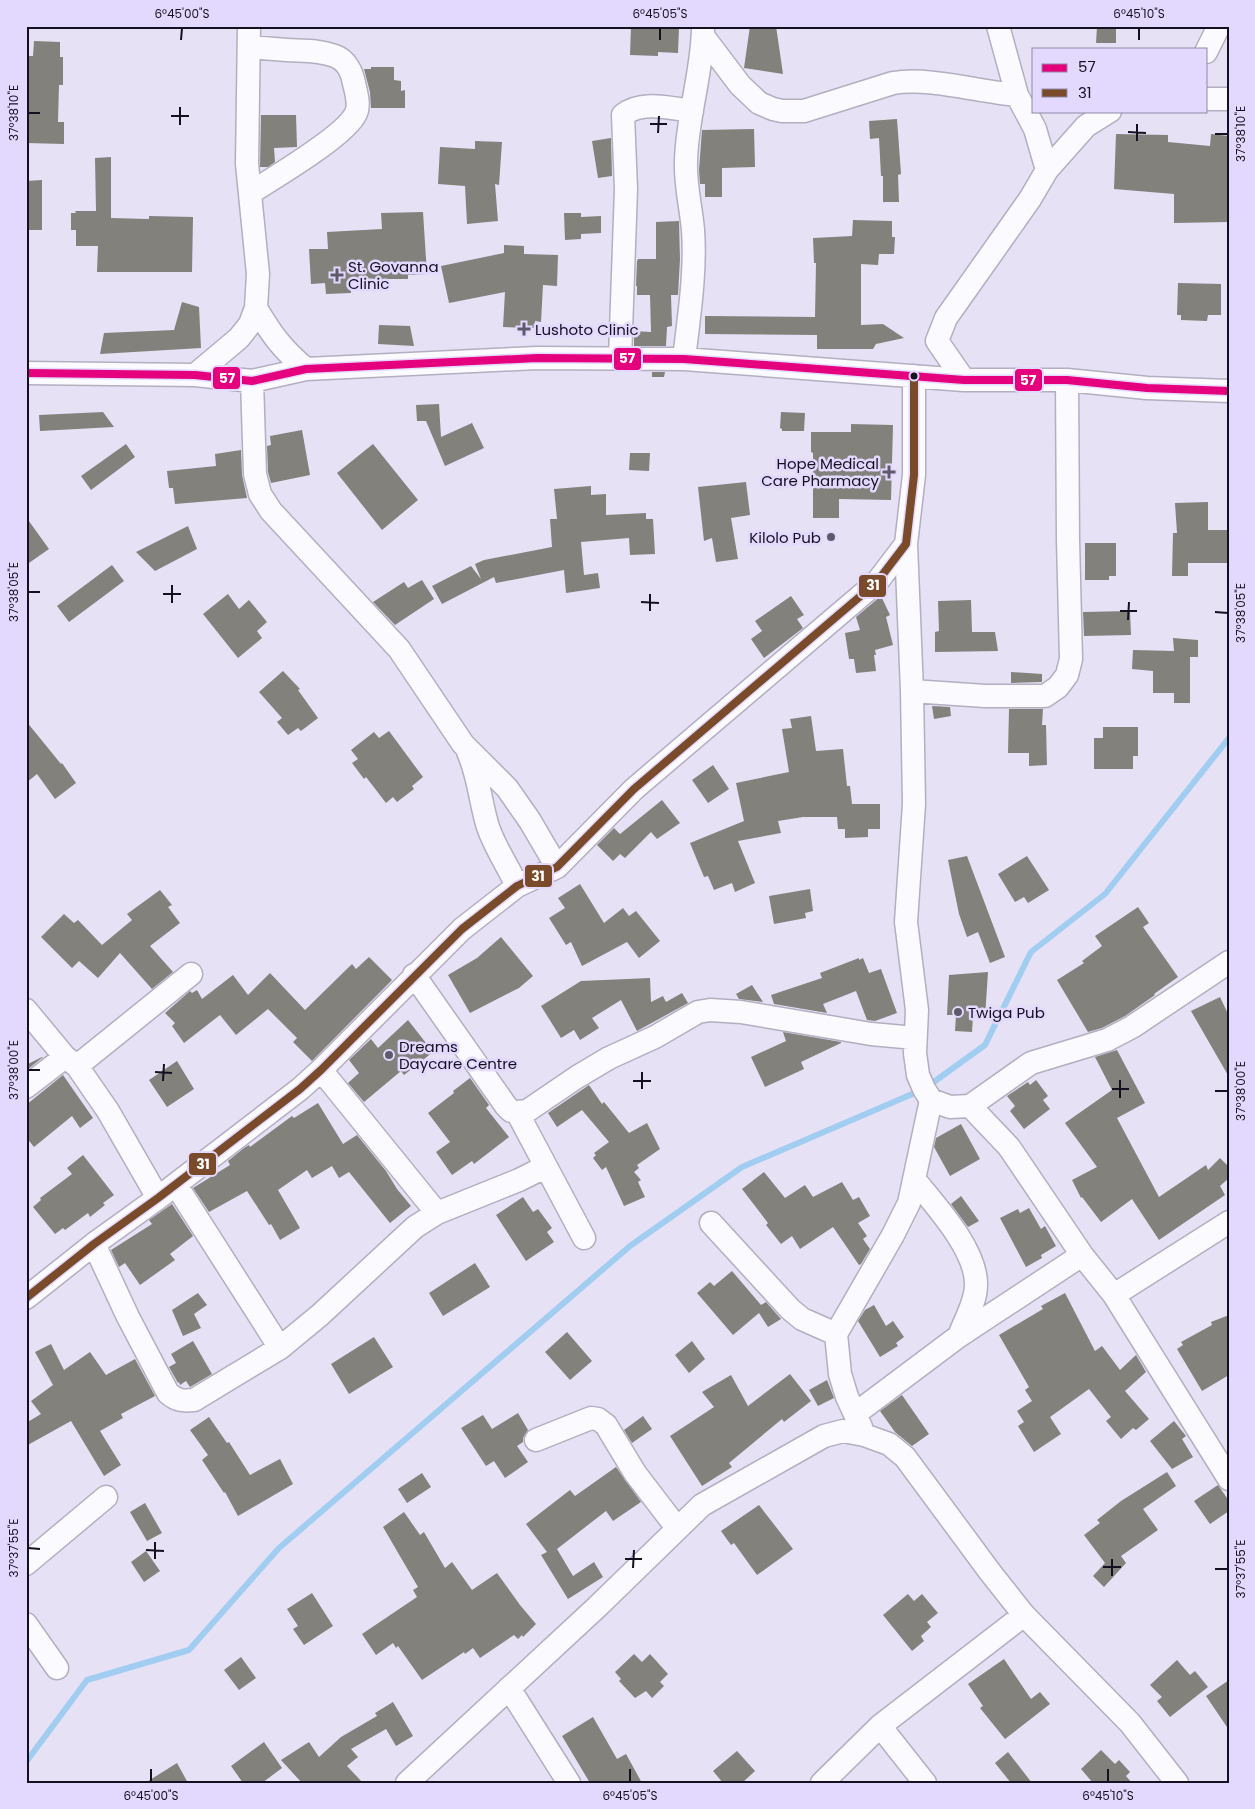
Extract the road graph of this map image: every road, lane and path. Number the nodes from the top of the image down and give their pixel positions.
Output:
1 (998, 26) edge
2 (1219, 26) edge
3 (703, 31) edge
4 (249, 36) edge
5 (1208, 48) edge
6 (1017, 95) junction
7 (1208, 99) edge
8 (1229, 99) edge
9 (692, 111) junction
10 (1108, 112) edge
11 (1047, 170) junction
12 (250, 193) junction
13 (256, 308) junction
14 (620, 359) junction
15 (684, 359) junction
16 (306, 369) junction
17 (26, 373) edge
18 (195, 374) junction
19 (914, 376) junction
20 (964, 380) junction
21 (1067, 380) junction
22 (252, 381) junction
23 (1229, 391) edge
24 (906, 544) junction
25 (912, 691) junction
26 (464, 744) junction
27 (557, 867) junction
28 (518, 886) junction
29 (1229, 962) edge
30 (191, 974) dead end
31 (414, 975) junction
32 (26, 1010) edge
33 (915, 1038) junction
34 (71, 1062) junction
35 (321, 1070) junction
36 (26, 1087) edge
37 (931, 1100) junction
38 (970, 1106) junction
39 (517, 1112) junction
40 (545, 1167) junction
41 (914, 1179) junction
42 (176, 1185) junction
43 (158, 1198) junction
44 (437, 1213) junction
45 (1229, 1222) edge
46 (711, 1223) dead end
47 (584, 1238) dead end
48 (94, 1244) junction
49 (1082, 1255) junction
50 (1114, 1295) junction
51 (26, 1298) edge
52 (836, 1334) junction
53 (959, 1336) junction
54 (280, 1348) junction
55 (854, 1414) junction
56 (864, 1435) junction
57 (536, 1440) dead end
58 (1226, 1466) edge
59 (106, 1497) dead end
60 (677, 1528) junction
61 (26, 1564) edge
62 (1024, 1614) junction
63 (26, 1624) edge
64 (57, 1668) dead end
65 (509, 1688) junction
66 (880, 1726) junction
67 (407, 1783) edge
68 (569, 1783) edge
69 (822, 1783) edge
70 (925, 1783) edge
71 (1177, 1783) edge

1 - 6 street
2 - 5 street
3 - 6 street
3 - 9 street
4 - 12 street
4 - 12 street
6 - 11 street
7 - 8 street
9 - 14 street
9 - 15 street
10 - 11 street
11 - 20 street
12 - 13 street
13 - 16 street
13 - 18 street
14 - 15 street
14 - 16 street
15 - 19 street
16 - 22 street
17 - 18 street
18 - 22 street
19 - 20 street
19 - 24 street
20 - 21 street
21 - 23 street
21 - 25 street
22 - 26 street
24 - 25 street
24 - 27 street
25 - 33 street
26 - 27 street
26 - 28 street
27 - 28 street
28 - 31 street
29 - 38 street
30 - 34 street
31 - 35 street
31 - 39 street
32 - 34 street
33 - 37 street
33 - 39 street
34 - 36 street
34 - 43 street
35 - 42 street
35 - 44 street
37 - 38 street
37 - 41 street
38 - 49 street
39 - 40 street
40 - 44 street
40 - 47 street
41 - 52 street
41 - 53 street
42 - 43 street
42 - 54 street
43 - 48 street
44 - 54 street
45 - 50 street
46 - 52 street
48 - 51 street
48 - 54 street
49 - 50 street
49 - 53 street
50 - 58 street
52 - 55 street
53 - 55 street
55 - 56 street
56 - 60 street
56 - 62 street
57 - 60 street
59 - 61 street
60 - 65 street
62 - 66 street
62 - 71 street
63 - 64 street
65 - 67 street
65 - 68 street
66 - 69 street
66 - 70 street

